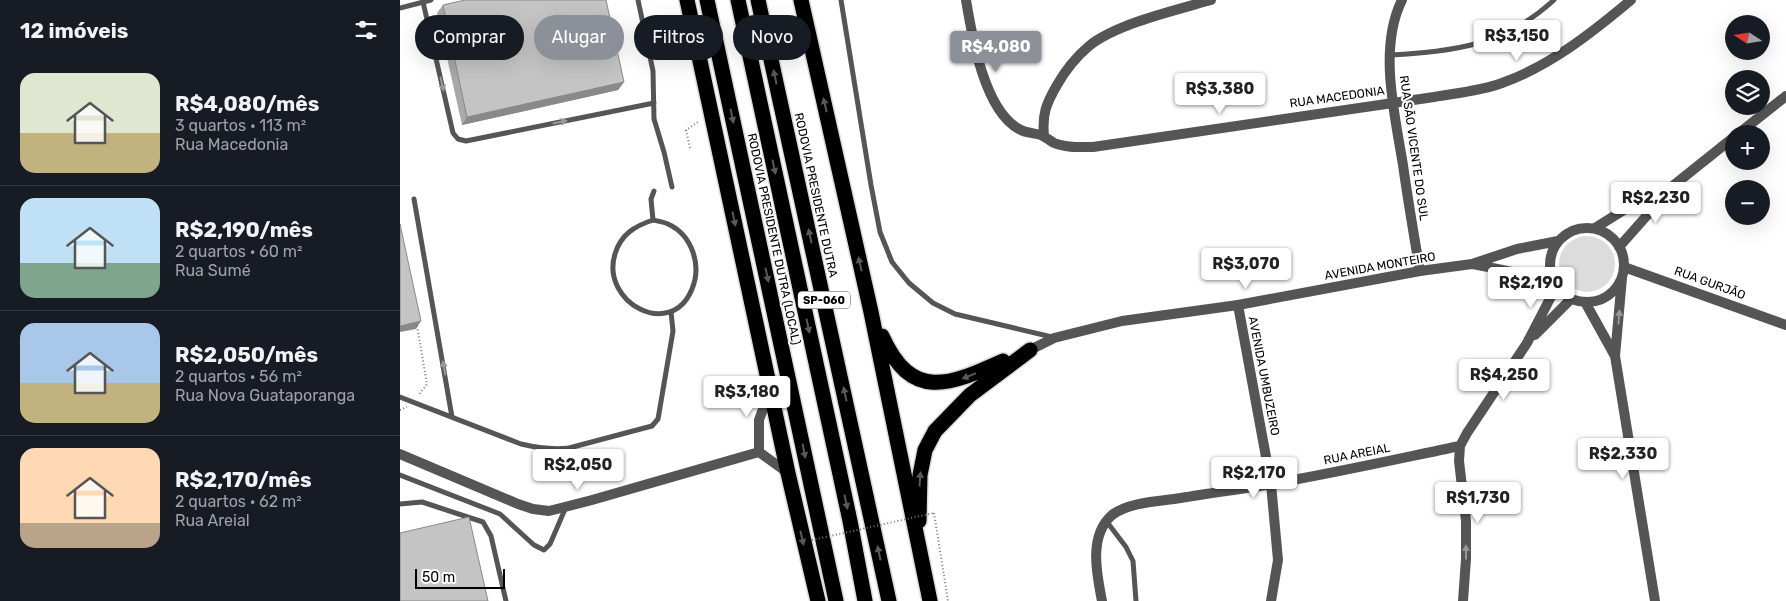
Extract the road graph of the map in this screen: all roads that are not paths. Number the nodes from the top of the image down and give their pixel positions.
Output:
1 (431, 0) edge
2 (638, 0) edge
3 (687, 0) edge
4 (707, 0) edge
5 (738, 0) edge
6 (758, 0) edge
7 (801, 0) edge
8 (841, 0) edge
9 (966, 0) edge
10 (1211, 0) edge
11 (1402, 0) edge
12 (1554, 0) edge
13 (1631, 0) edge
14 (423, 2) junction
15 (400, 8) edge
16 (1390, 55) junction
17 (1786, 96) edge
18 (1393, 102) junction
19 (654, 103) junction
20 (1749, 125) edge
21 (1044, 136) junction
22 (1725, 144) edge
23 (1674, 184) junction
24 (672, 187) dead end
25 (654, 192) dead end
26 (414, 199) dead end
27 (653, 220) junction
28 (1595, 228) junction
29 (1558, 241) junction
30 (1619, 247) junction
31 (1472, 264) junction
32 (1624, 266) junction
33 (1420, 271) junction
34 (1622, 278) junction
35 (1554, 283) junction
36 (1571, 299) junction
37 (1585, 302) junction
38 (1238, 305) junction
39 (671, 312) junction
40 (871, 312) junction
41 (1786, 325) edge
42 (1054, 338) junction
43 (1527, 343) junction
44 (1030, 350) junction
45 (1616, 356) junction
46 (770, 389) junction
47 (400, 398) edge
48 (452, 416) junction
49 (1460, 446) junction
50 (759, 452) junction
51 (400, 454) edge
52 (788, 473) junction
53 (400, 475) edge
54 (1271, 484) junction
55 (400, 504) edge
56 (566, 507) junction
57 (1107, 522) junction
58 (919, 545) junction
59 (506, 601) edge
60 (818, 601) edge
61 (836, 601) edge
62 (865, 601) edge
63 (889, 601) edge
64 (930, 601) edge
65 (1102, 601) edge
66 (1136, 601) edge
67 (1271, 601) edge
68 (1463, 601) edge
69 (1655, 601) edge

1 - 14 lane
2 - 19 lane
3 -> 46 highway
4 -> 61 highway, RODOVIA PRESIDENTE DUTRA (LOCAL)
5 -> 62 highway, SP-060
63 -> 6 highway, RODOVIA PRESIDENTE DUTRA / SP-060
40 -> 7 highway, SP-060
8 - 42 lane
9 - 21 street, RUA MACEDONIA
10 - 21 street
11 - 16 street, RUA SÃO VICENTE DO SUL
12 - 16 lane
13 - 18 street, RUA MACEDONIA
14 - 15 lane
14 -> 19 lane
16 - 18 street, RUA SÃO VICENTE DO SUL
17 - 20 street
18 - 21 street, RUA MACEDONIA
18 - 33 street, RUA SÃO VICENTE DO SUL
19 - 24 lane
22 - 23 street
23 - 28 street
23 - 30 street
25 - 27 lane
48 -> 26 lane
27 - 39 lane
27 - 39 lane
28 - 29 street
28 - 30 street
29 - 31 street, AVENIDA MONTEIRO
29 - 35 street
30 - 32 street
31 - 33 street, AVENIDA MONTEIRO
31 - 35 street, AVENIDA MONTEIRO
32 - 34 street
32 - 41 street, RUA GURJÃO
33 - 38 street, AVENIDA MONTEIRO
34 - 37 street
45 -> 34 street
35 - 36 street
35 - 43 street
36 - 37 street
36 - 43 street
37 - 45 street
38 - 42 street, AVENIDA MONTEIRO
38 - 54 street, AVENIDA UMBUZEIRO
39 - 48 lane
44 -> 40 highway
40 - 58 highway, SP-060
42 - 44 street, AVENIDA MONTEIRO
43 - 49 street
58 -> 44 highway
45 - 69 street
46 - 50 street
46 - 52 highway
47 - 48 lane
49 - 54 street, RUA AREIAL
68 -> 49 street
50 - 52 street
50 - 56 street
51 - 56 street
52 -> 60 highway
53 - 56 lane
54 - 57 street, RUA AREIAL
54 - 67 street, AVENIDA UMBUZEIRO
55 - 59 lane
57 - 65 street
57 - 66 lane
58 - 64 highway, SP-060

